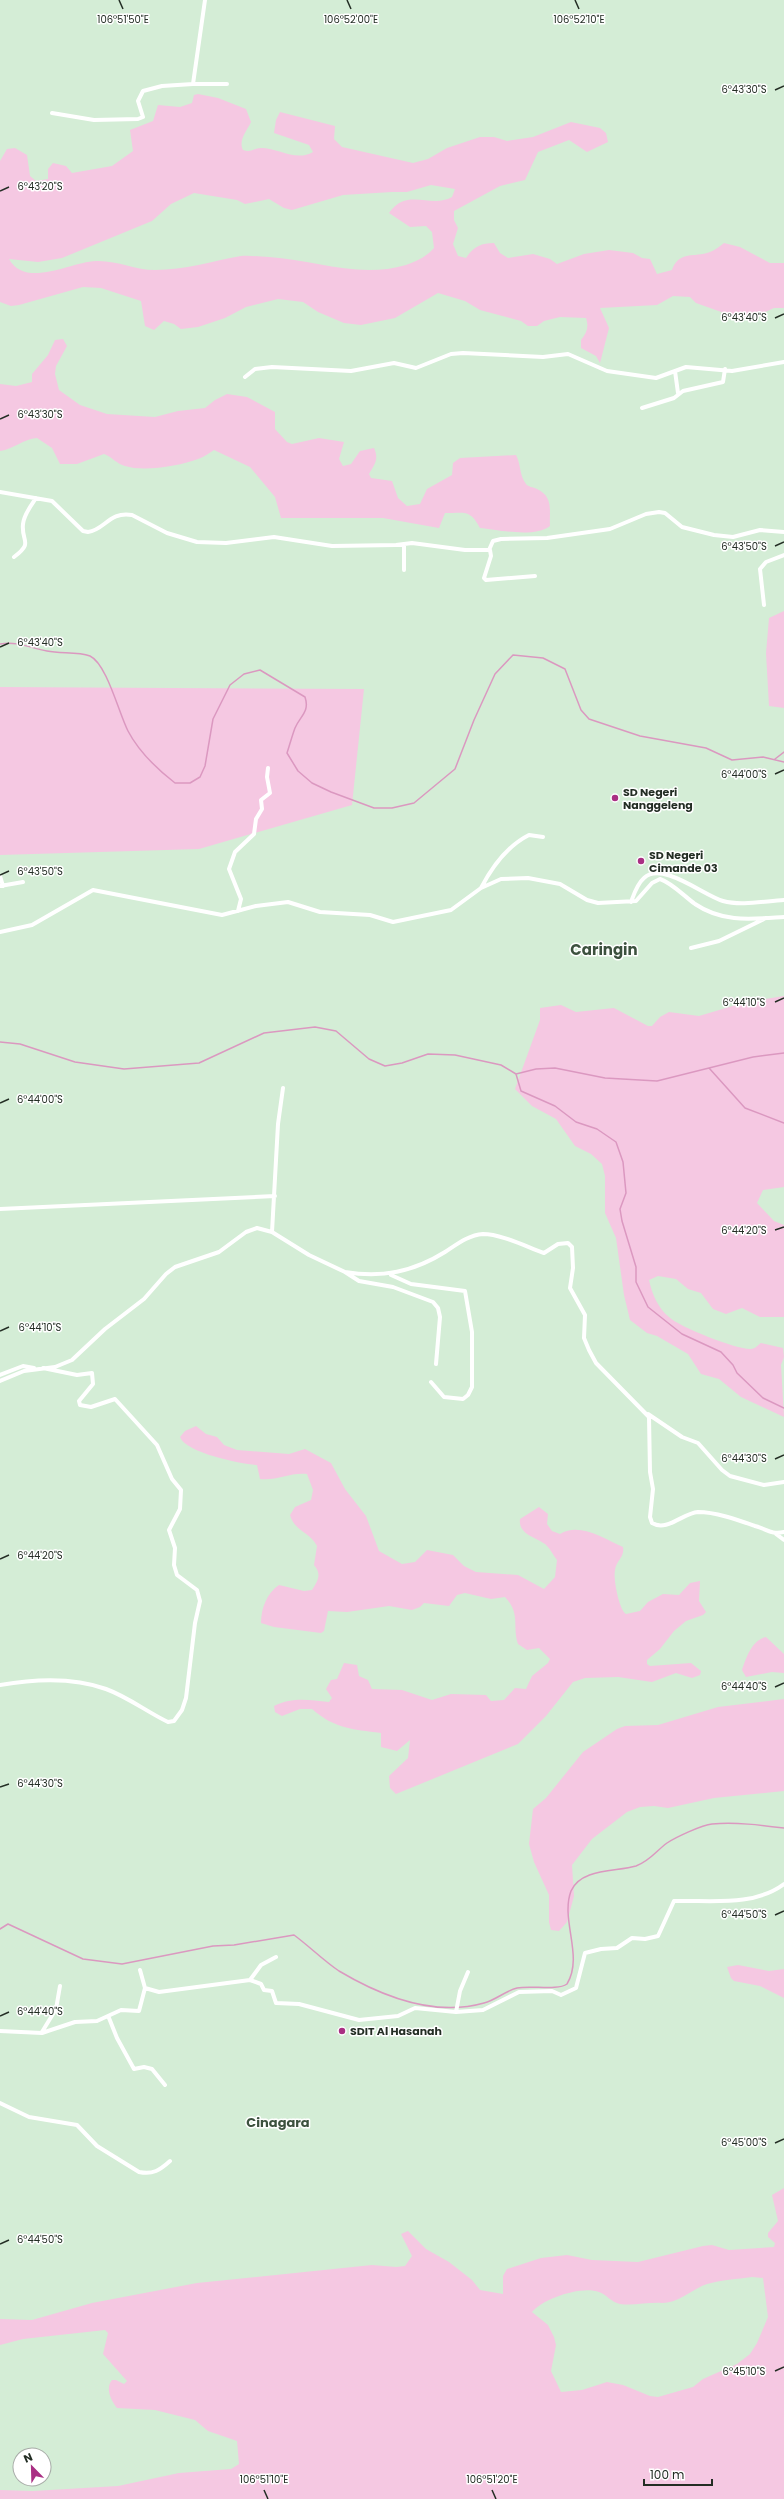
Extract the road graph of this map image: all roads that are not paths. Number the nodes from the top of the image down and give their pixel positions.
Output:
1 (205, 0) edge
2 (193, 84) junction
3 (227, 84) dead end
4 (52, 113) dead end
5 (784, 362) edge
6 (725, 369) junction
7 (675, 371) junction
8 (245, 377) dead end
9 (678, 393) junction
10 (642, 408) dead end
11 (0, 492) edge
12 (36, 498) junction
13 (784, 532) edge
14 (404, 544) junction
15 (490, 550) junction
16 (784, 556) edge
17 (14, 557) dead end
18 (404, 570) dead end
19 (534, 576) dead end
20 (764, 605) dead end
21 (268, 768) dead end
22 (543, 837) dead end
23 (0, 876) edge
24 (23, 882) dead end
25 (1, 886) edge
26 (481, 888) junction
27 (784, 900) edge
28 (631, 902) junction
29 (238, 911) junction
30 (784, 917) edge
31 (766, 918) junction
32 (0, 932) edge
33 (691, 948) dead end
34 (283, 1088) dead end
35 (275, 1196) junction
36 (0, 1209) edge
37 (272, 1232) junction
38 (345, 1272) junction
39 (391, 1275) junction
40 (436, 1364) dead end
41 (34, 1368) junction
42 (43, 1368) junction
43 (0, 1375) edge
44 (0, 1381) edge
45 (431, 1382) dead end
46 (648, 1414) junction
47 (784, 1482) edge
48 (784, 1532) edge
49 (776, 1534) junction
50 (784, 1540) edge
51 (0, 1685) edge
52 (784, 1884) edge
53 (276, 1958) dead end
54 (140, 1970) dead end
55 (468, 1972) dead end
56 (250, 1980) junction
57 (60, 1986) dead end
58 (145, 1988) junction
59 (456, 2012) junction
60 (109, 2018) junction
61 (0, 2031) edge
62 (42, 2033) junction
63 (165, 2085) dead end
64 (0, 2103) edge
65 (170, 2161) dead end

1 - 2 street
2 - 3 street
2 - 4 street
5 - 6 street
6 - 7 street
6 - 9 street
7 - 8 street
7 - 9 street
9 - 10 street
11 - 12 street
12 - 14 street
12 - 17 street
13 - 15 street
14 - 15 street
14 - 18 street
15 - 19 street
16 - 20 street
21 - 29 street
22 - 26 street
23 - 25 street
24 - 25 street
26 - 28 street
26 - 29 street
27 - 28 street
28 - 31 street
29 - 32 street
30 - 31 street
31 - 33 street
34 - 35 street
35 - 36 street
35 - 37 street
37 - 38 street
37 - 42 street
38 - 39 street
38 - 40 street
39 - 45 street
39 - 46 street
41 - 42 street
41 - 43 street
41 - 44 street
42 - 51 street
46 - 47 street
46 - 49 street
48 - 49 street
49 - 50 street
52 - 59 street
53 - 56 street
54 - 58 street
55 - 59 street
56 - 58 street
56 - 59 street
57 - 62 street
58 - 60 street
60 - 62 street
60 - 63 street
61 - 62 street
64 - 65 street

